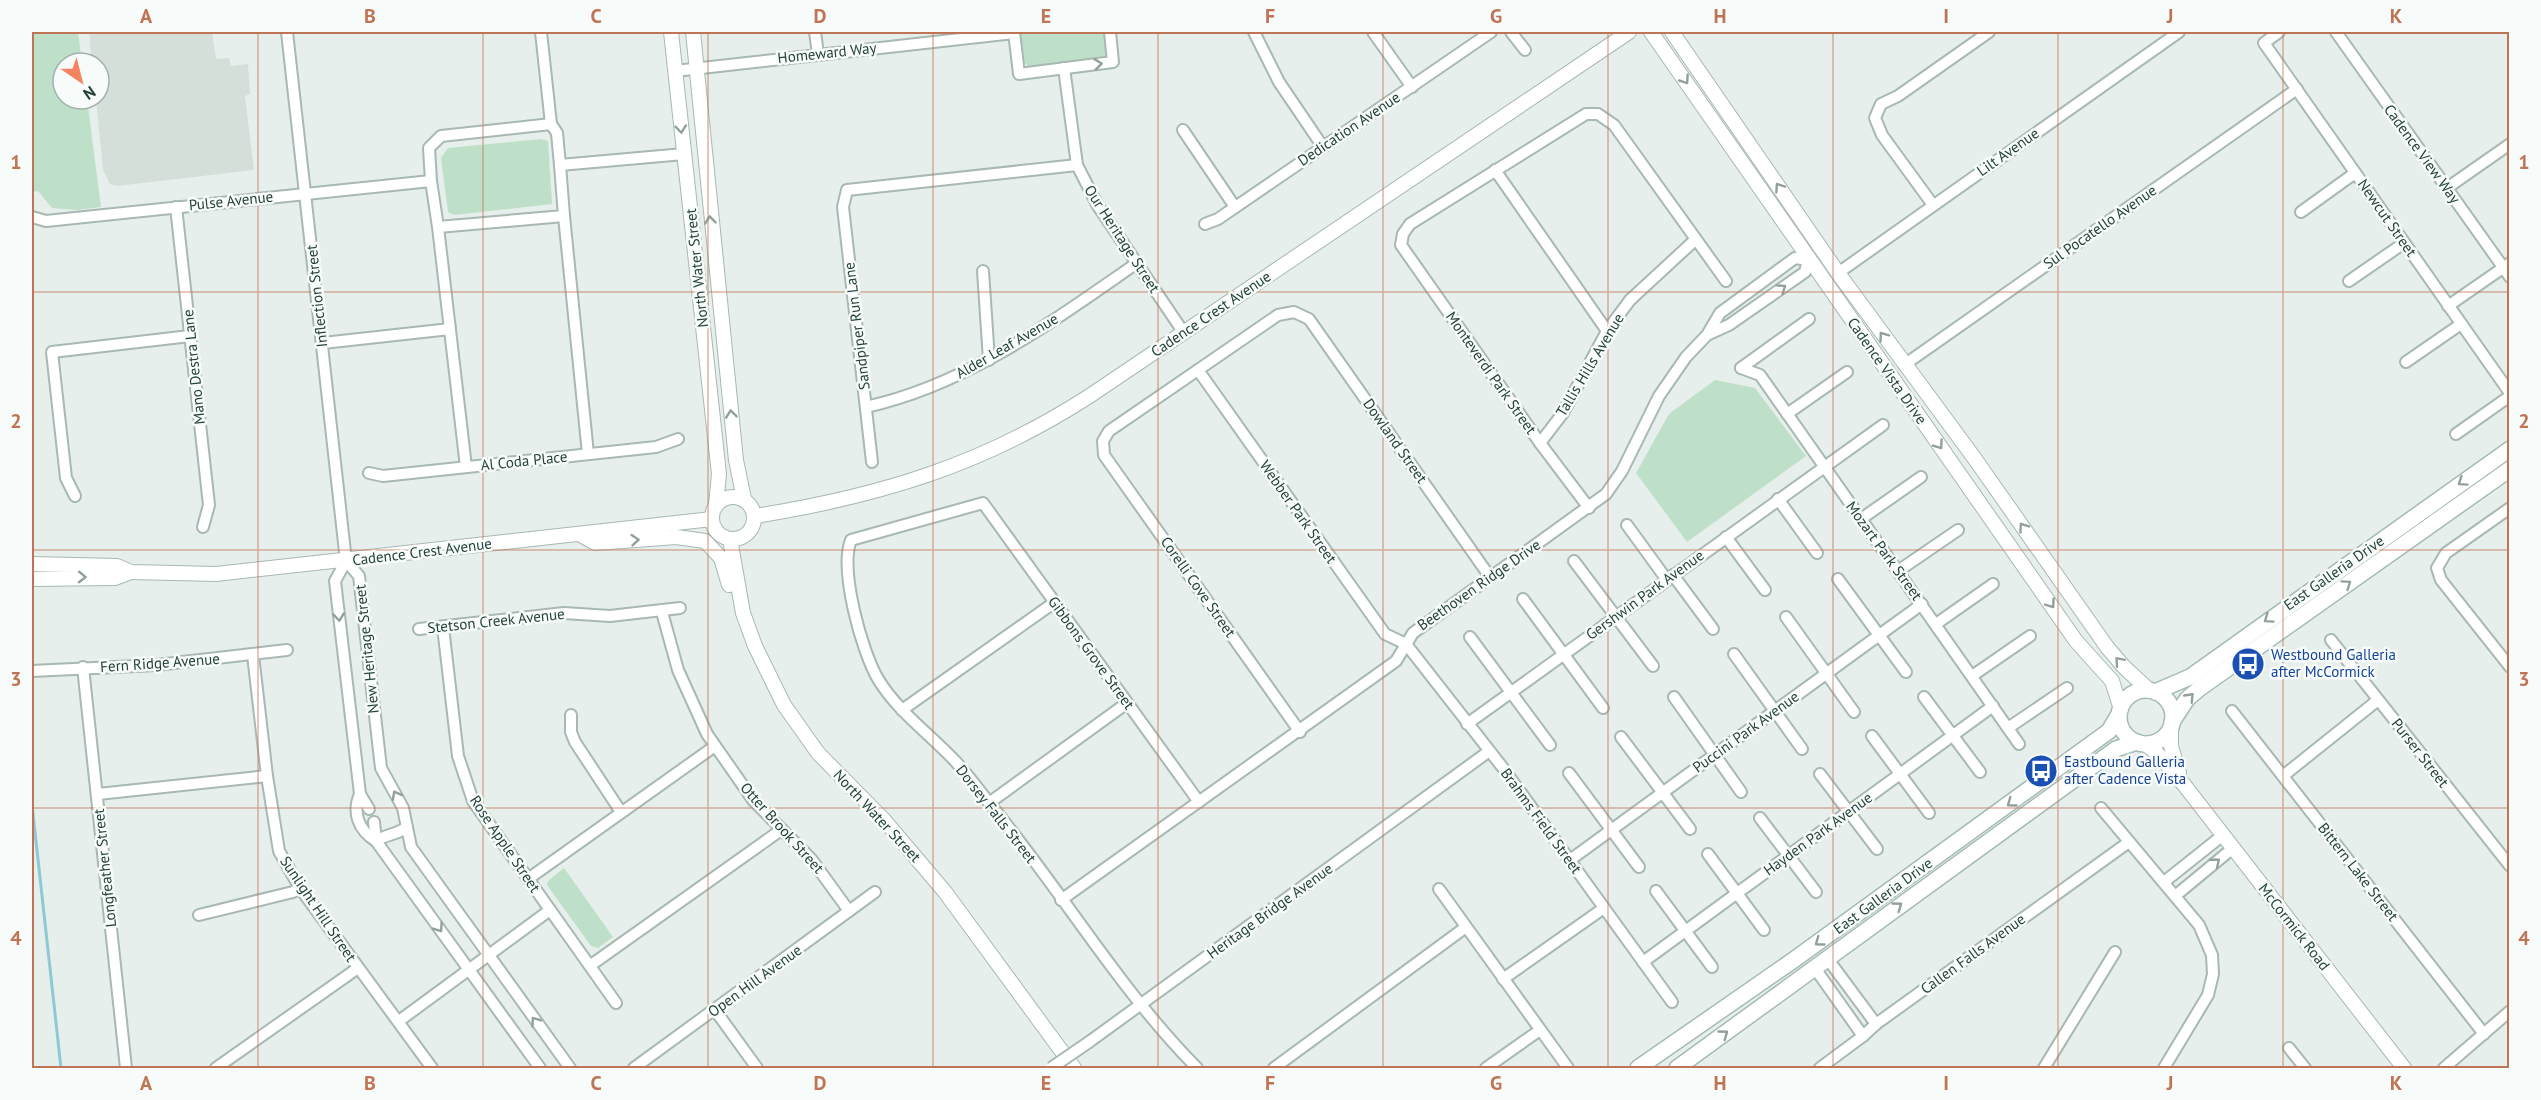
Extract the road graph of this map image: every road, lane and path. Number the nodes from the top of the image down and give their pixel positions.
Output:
1 (287, 32) edge
2 (541, 32) edge
3 (671, 32) edge
4 (693, 32) edge
5 (815, 32) edge
6 (1014, 32) edge
7 (1110, 32) edge
8 (1254, 32) edge
9 (1373, 32) edge
10 (1491, 32) edge
11 (1511, 32) edge
12 (1629, 32) edge
13 (1651, 32) edge
14 (1672, 32) edge
15 (1989, 32) edge
16 (2179, 32) edge
17 (2279, 32) edge
18 (2336, 32) edge
19 (1976, 35) edge
20 (1525, 50) dead end
21 (818, 54) junction
22 (696, 68) junction
23 (1064, 68) junction
24 (675, 70) junction
25 (1412, 87) junction
26 (2297, 89) junction
27 (551, 124) junction
28 (1738, 127) junction
29 (1184, 130) dead end
30 (1719, 130) junction
31 (2510, 144) edge
32 (1323, 147) junction
33 (684, 154) junction
34 (560, 165) junction
35 (1077, 165) junction
36 (1495, 170) junction
37 (2355, 173) junction
38 (431, 181) junction
39 (2446, 188) junction
40 (306, 194) junction
41 (1934, 205) junction
42 (176, 207) junction
43 (1235, 207) junction
44 (2301, 212) dead end
45 (564, 216) junction
46 (32, 217) edge
47 (1205, 224) dead end
48 (438, 227) junction
49 (1812, 235) junction
50 (1695, 240) junction
51 (2404, 243) junction
52 (1808, 260) junction
53 (1137, 263) junction
54 (2507, 269) edge
55 (983, 271) dead end
56 (1838, 273) junction
57 (1726, 281) dead end
58 (2349, 281) dead end
59 (1856, 298) junction
60 (2448, 306) junction
61 (1809, 319) dead end
62 (2461, 324) junction
63 (450, 329) junction
64 (1607, 331) junction
65 (1184, 333) junction
66 (1707, 334) junction
67 (190, 336) junction
68 (323, 344) junction
69 (989, 360) junction
70 (2406, 362) dead end
71 (1904, 364) junction
72 (1198, 370) junction
73 (1846, 372) dead end
74 (2510, 395) edge
75 (866, 407) junction
76 (1787, 414) junction
77 (1883, 425) dead end
78 (2456, 434) dead end
79 (678, 439) dead end
80 (1540, 442) junction
81 (2510, 449) edge
82 (588, 454) junction
83 (872, 462) dead end
84 (466, 466) junction
85 (1823, 466) junction
86 (2510, 469) edge
87 (369, 473) dead end
88 (1921, 477) dead end
89 (75, 496) dead end
90 (744, 499) junction
91 (1778, 499) junction
92 (716, 505) junction
93 (1589, 508) junction
94 (2510, 508) edge
95 (755, 516) junction
96 (712, 519) junction
97 (1861, 519) junction
98 (1627, 525) dead end
99 (203, 527) dead end
100 (1958, 530) dead end
101 (579, 534) junction
102 (1726, 537) junction
103 (730, 539) junction
104 (851, 540) joint
105 (1817, 553) dead end
106 (346, 561) junction
107 (1574, 561) dead end
108 (32, 564) edge
109 (1898, 571) junction
110 (131, 572) junction
111 (1490, 577) junction
112 (1670, 577) junction
113 (32, 579) edge
114 (1838, 579) dead end
115 (1993, 584) dead end
116 (1765, 590) dead end
117 (1523, 598) dead end
118 (1054, 602) junction
119 (1922, 604) junction
120 (680, 608) dead end
121 (662, 612) junction
122 (743, 613) junction
123 (1616, 617) junction
124 (1786, 617) dead end
125 (1936, 624) junction
126 (443, 627) junction
127 (419, 629) dead end
128 (1713, 629) dead end
129 (1879, 635) junction
130 (2030, 636) dead end
131 (1470, 637) dead end
132 (2331, 640) dead end
133 (1406, 644) junction
134 (287, 650) dead end
135 (1564, 654) junction
136 (1734, 654) dead end
137 (253, 655) junction
138 (1653, 666) dead end
139 (83, 667) junction
140 (2510, 667) edge
141 (32, 671) edge
142 (1906, 672) dead end
143 (1826, 674) junction
144 (1972, 676) junction
145 (2067, 688) dead end
146 (1511, 692) junction
147 (2153, 692) junction
148 (1674, 697) dead end
149 (1924, 697) dead end
150 (2378, 700) junction
151 (1127, 703) junction
152 (1993, 706) junction
153 (1603, 708) dead end
154 (902, 710) junction
155 (1775, 711) junction
156 (2120, 711) junction
157 (2232, 711) dead end
158 (1854, 712) dead end
159 (571, 715) dead end
160 (1467, 724) junction
161 (2171, 724) junction
162 (2008, 728) junction
163 (1299, 732) junction
164 (1952, 735) junction
165 (1621, 736) dead end
166 (1872, 736) dead end
167 (2141, 743) junction
168 (2019, 744) dead end
169 (1550, 745) dead end
170 (715, 746) junction
171 (1802, 749) dead end
172 (1488, 752) junction
173 (1715, 755) junction
174 (1980, 772) dead end
175 (1569, 773) dead end
176 (1820, 774) dead end
177 (1900, 774) junction
178 (267, 776) junction
179 (2283, 776) junction
180 (2185, 786) junction
181 (1741, 792) dead end
182 (1663, 793) junction
183 (360, 794) junction
184 (98, 795) junction
185 (989, 802) junction
186 (1199, 802) junction
187 (2101, 807) dead end
188 (369, 809) dead end
189 (1848, 811) junction
190 (621, 812) junction
191 (1929, 813) dead end
192 (1760, 818) dead end
193 (374, 822) dead end
194 (407, 827) junction
195 (781, 830) junction
196 (1611, 830) junction
197 (1690, 830) dead end
198 (2223, 835) junction
199 (376, 840) junction
200 (2129, 842) junction
201 (2234, 848) junction
202 (1877, 849) dead end
203 (1708, 854) dead end
204 (1788, 855) junction
205 (1570, 860) junction
206 (2510, 866) edge
207 (1638, 867) dead end
208 (528, 879) junction
209 (2164, 882) junction
210 (300, 888) junction
211 (1439, 889) dead end
212 (1656, 891) dead end
213 (875, 892) dead end
214 (1816, 892) dead end
215 (1737, 893) junction
216 (2175, 896) junction
217 (1061, 900) junction
218 (1604, 909) junction
219 (550, 910) junction
220 (849, 911) junction
221 (199, 915) dead end
222 (1466, 927) junction
223 (1764, 930) dead end
224 (1685, 931) junction
225 (2115, 952) dead end
226 (487, 955) junction
227 (1827, 958) junction
228 (1643, 962) junction
229 (591, 965) junction
230 (1712, 967) dead end
231 (358, 968) junction
232 (1814, 968) junction
233 (468, 969) junction
234 (1503, 979) junction
235 (1671, 1002) dead end
236 (616, 1003) dead end
237 (1139, 1005) junction
238 (715, 1010) junction
239 (2510, 1011) edge
240 (399, 1021) junction
241 (1875, 1024) junction
242 (1540, 1030) junction
243 (2484, 1034) junction
244 (1863, 1036) junction
245 (2289, 1048) dead end
246 (429, 1067) edge
247 (126, 1068) edge
248 (216, 1068) edge
249 (540, 1068) edge
250 (570, 1068) edge
251 (634, 1068) edge
252 (757, 1068) edge
253 (1051, 1068) edge
254 (1074, 1068) edge
255 (1197, 1068) edge
256 (1274, 1068) edge
257 (1486, 1068) edge
258 (1568, 1068) edge
259 (1638, 1068) edge
260 (1677, 1068) edge
261 (1820, 1068) edge
262 (2044, 1068) edge
263 (2164, 1068) edge
264 (2305, 1068) edge
265 (2404, 1068) edge
266 (2444, 1068) edge

1 - 40 street, Inflection Street
2 - 27 street
3 - 24 street, North Water Street
4 - 22 street, North Water Street
5 - 21 street
6 - 21 street, Homeward Way
6 - 23 street, Homeward Way
23 -> 7 street, Homeward Way
8 - 32 street
9 - 25 street
10 - 25 street, Dedication Avenue
11 - 20 street
12 - 65 street, Cadence Crest Avenue
13 -> 30 street, Cadence Vista Drive
14 - 28 street, Cadence Vista Drive
15 - 19 street
16 - 41 street, Lilt Avenue
17 - 26 street, Newcut Street
18 - 39 street, Cadence View Way
19 - 41 street
21 - 22 street, Homeward Way
22 - 24 street, Homeward Way
90 -> 22 street, North Water Street
23 - 35 street, Our Heritage Street
24 -> 33 street, North Water Street
25 - 32 street, Dedication Avenue
26 - 37 street, Newcut Street
26 - 71 street, Sul Pocatello Avenue
27 - 34 street
27 - 38 street
28 - 30 street
49 -> 28 street, Cadence Vista Drive
29 - 43 street
30 - 52 street, Cadence Vista Drive
31 - 39 street
32 - 43 street, Dedication Avenue
33 - 34 street
33 - 92 street, North Water Street
34 - 45 street
35 - 53 street, Our Heritage Street
35 - 75 street, Sandpiper Run Lane
36 - 50 street
36 - 64 street
36 - 80 street, Monteverdi Park Street
37 - 44 street
37 - 51 street, Newcut Street
38 - 40 street, Pulse Avenue
38 - 48 street
39 - 54 street, Cadence View Way
40 - 42 street, Pulse Avenue
40 - 68 street, Inflection Street
41 - 56 street, Lilt Avenue
42 - 46 street, Pulse Avenue
42 - 67 street, Mano Destra Lane
43 - 47 street, Dedication Avenue
45 - 48 street
45 - 82 street
48 - 63 street
49 - 52 street
49 - 56 street, Cadence Vista Drive
50 - 57 street
50 - 64 street, Tallis Hills Avenue
51 - 58 street
51 - 60 street, Newcut Street
52 - 59 street
66 -> 52 street, Beethoven Ridge Drive
52 - 66 street, Beethoven Ridge Drive
52 -> 156 street, Cadence Vista Drive
53 - 65 street, Our Heritage Street
53 - 69 street, Alder Leaf Avenue
54 - 60 street
55 - 69 street
56 - 59 street, Cadence Vista Drive
71 -> 59 street, Cadence Vista Drive
60 - 62 street, Newcut Street
61 - 76 street, Mozart Park Street
62 - 70 street
62 - 74 street, Newcut Street
63 - 68 street
63 - 84 street
64 - 80 street, Tallis Hills Avenue
65 - 95 street, Cadence Crest Avenue
66 - 93 street, Beethoven Ridge Drive
67 - 89 street
67 - 99 street, Mano Destra Lane
68 - 106 street, Inflection Street
69 - 75 street, Alder Leaf Avenue
147 -> 71 street, Cadence Vista Drive
72 - 111 street, Dowland Street
72 - 133 street, Webber Park Street
72 - 163 street, Corelli Cove Street
73 - 76 street
74 - 78 street
75 - 83 street, Sandpiper Run Lane
76 - 85 street, Mozart Park Street
77 - 85 street, Gershwin Park Avenue
79 - 82 street, Al Coda Place
80 - 93 street, Monteverdi Park Street
81 -> 147 main road, East Galleria Drive
82 - 84 street, Al Coda Place
84 - 87 street, Al Coda Place
85 - 91 street, Gershwin Park Avenue
85 - 97 street, Mozart Park Street
161 -> 86 main road, East Galleria Drive
88 - 97 street
90 - 92 street
90 - 95 street
91 - 102 street, Gershwin Park Avenue
91 - 105 street
92 - 96 street
93 - 111 street, Beethoven Ridge Drive
94 - 140 street
95 - 103 street
96 - 101 street, Cadence Crest Avenue
96 - 103 street
97 - 109 street, Mozart Park Street
98 - 112 street
100 - 109 street
101 - 106 street, Cadence Crest Avenue
101 -> 122 street
102 - 112 street, Gershwin Park Avenue
102 - 116 street
103 - 122 street, North Water Street
104 - 118 street, Gibbons Grove Street
104 - 154 street, Dorsey Falls Street
106 - 110 street, Cadence Crest Avenue
106 -> 183 street, New Heritage Street
194 -> 106 street, New Heritage Street
107 - 123 street
108 - 110 street, Cadence Crest Avenue
109 - 119 street, Mozart Park Street
113 -> 110 street, Cadence Crest Avenue
111 - 133 street, Beethoven Ridge Drive
112 - 123 street, Gershwin Park Avenue
112 - 128 street
114 - 129 street
115 - 125 street
117 - 135 street
118 - 151 street, Gibbons Grove Street
118 - 154 street
119 - 125 street, Mozart Park Street
119 - 129 street, Puccini Park Avenue
120 - 121 street, Stetson Creek Avenue
121 - 126 street, Stetson Creek Avenue
121 - 170 street, Otter Brook Street
122 - 254 street, North Water Street
123 - 135 street, Gershwin Park Avenue
123 - 138 street
124 - 143 street
125 - 144 street, Mozart Park Street
126 - 127 street, Stetson Creek Avenue
126 - 208 street, Rose Apple Street
129 - 142 street
129 - 143 street, Puccini Park Avenue
130 - 144 street
131 - 146 street
132 - 150 street, Purser Street
133 - 160 street, Brahms Field Street
133 - 163 street, Beethoven Ridge Drive
134 - 137 street, Fern Ridge Avenue
135 - 146 street, Gershwin Park Avenue
135 - 153 street
136 - 155 street
137 - 139 street, Fern Ridge Avenue
137 - 178 street, Sunlight Hill Street
139 - 141 street, Fern Ridge Avenue
139 - 184 street, Longfeather Street
143 - 155 street, Puccini Park Avenue
143 - 158 street
144 - 152 street, Mozart Park Street
145 - 162 street
146 - 160 street, Gershwin Park Avenue
146 - 169 street
147 - 156 main road
147 - 161 main road
148 - 173 street
149 - 164 street
150 - 179 street
150 - 206 street, Purser Street
151 - 185 street
151 - 186 street, Gibbons Grove Street
152 - 162 street, Mozart Park Street
152 - 164 street, Hayden Park Avenue
154 - 185 street, Dorsey Falls Street
155 - 171 street
155 - 173 street, Puccini Park Avenue
156 - 167 main road
156 -> 259 main road, East Galleria Drive
157 - 179 street, Bittern Lake Street
159 - 190 street
160 - 172 street, Brahms Field Street
161 - 167 main road
161 - 180 street, McCormick Road
162 - 168 street, Mozart Park Street
163 - 186 street, Beethoven Ridge Drive
164 - 174 street
164 - 177 street, Hayden Park Avenue
165 - 182 street
166 - 177 street
167 - 180 street, McCormick Road
227 -> 167 main road, East Galleria Drive
170 - 190 street
170 - 195 street, Otter Brook Street
172 - 205 street, Brahms Field Street
172 - 237 street, Heritage Bridge Avenue
173 - 181 street
173 - 182 street, Puccini Park Avenue
175 - 196 street
176 - 189 street
177 - 189 street, Hayden Park Avenue
177 - 191 street
178 - 184 street
178 - 210 street, Sunlight Hill Street
179 - 243 street, Bittern Lake Street
180 - 198 street, McCormick Road
182 - 196 street, Puccini Park Avenue
182 - 197 street
183 - 188 street, New Heritage Street
183 - 199 street, New Heritage Street
184 - 247 street, Longfeather Street
185 - 217 street, Dorsey Falls Street
186 - 217 street, Beethoven Ridge Drive
187 - 200 street
189 - 202 street
189 - 204 street, Hayden Park Avenue
190 - 208 street
192 - 204 street
193 - 199 street, New Heritage Street
194 - 199 street
194 - 226 street, New Heritage Street
195 - 220 street, Otter Brook Street
195 - 229 street
196 - 205 street, Puccini Park Avenue
196 - 207 street
198 - 201 street, McCormick Road
198 - 209 street
199 -> 233 street, New Heritage Street
200 - 209 street
200 - 241 street, Callen Falls Avenue
216 -> 201 street
201 - 265 street, McCormick Road
203 - 215 street
204 - 214 street
204 - 215 street, Hayden Park Avenue
205 - 218 street, Brahms Field Street
208 - 219 street, Rose Apple Street
209 - 216 street
210 - 221 street
210 - 231 street, Sunlight Hill Street
211 - 222 street
212 - 224 street
213 - 220 street, Open Hill Avenue
215 - 223 street
215 - 224 street, Hayden Park Avenue
216 - 263 street
217 - 237 street, Dorsey Falls Street
218 - 228 street, Brahms Field Street
218 - 234 street
219 - 226 street
219 - 229 street, Rose Apple Street
220 - 238 street, Open Hill Avenue
222 - 234 street
222 - 256 street
224 - 228 street, Hayden Park Avenue
224 - 230 street
225 - 262 street
226 - 233 street
250 -> 226 street, New Heritage Street
227 - 232 main road, East Galleria Drive
227 - 241 street
228 - 235 street, Brahms Field Street
229 - 236 street, Rose Apple Street
231 - 240 street, Sunlight Hill Street
231 - 248 street
232 - 244 street
260 -> 232 main road, East Galleria Drive
233 - 240 street
233 - 249 street, New Heritage Street
234 - 242 street
237 - 253 street, Heritage Bridge Avenue, bridge
237 - 255 street, Dorsey Falls Street
238 - 251 street, Open Hill Avenue
238 - 252 street
239 - 243 street
240 - 246 street, Sunlight Hill Street
241 - 244 street, Callen Falls Avenue
242 - 257 street
242 - 258 street
243 - 266 street
244 - 261 street, Callen Falls Avenue
245 - 264 street

